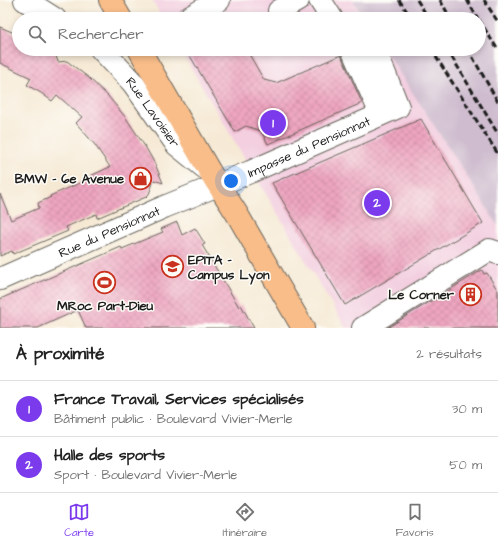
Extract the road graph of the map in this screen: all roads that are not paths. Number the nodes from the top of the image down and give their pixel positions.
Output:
1 (25, 0) edge
2 (110, 0) edge
3 (219, 0) edge
4 (298, 0) edge
5 (320, 0) edge
6 (279, 11) dead end
7 (44, 12) edge
8 (117, 12) edge
9 (199, 12) edge
10 (328, 12) edge
11 (107, 56) edge
12 (143, 56) edge
13 (356, 56) edge
14 (377, 56) edge
15 (390, 110) junction
16 (214, 178) junction
17 (498, 254) edge
18 (0, 279) edge
19 (303, 328) edge
20 (363, 328) edge

1 - 7 street
2 - 8 main road
3 - 9 street
4 - 6 street
5 - 10 street
11 - 16 street, Rue Lavoisier
12 - 16 main road
13 - 15 street
14 - 15 street
15 - 16 street, Impasse du Pensionnat
16 - 18 street, Rue du Pensionnat
16 - 19 main road
17 - 20 street

